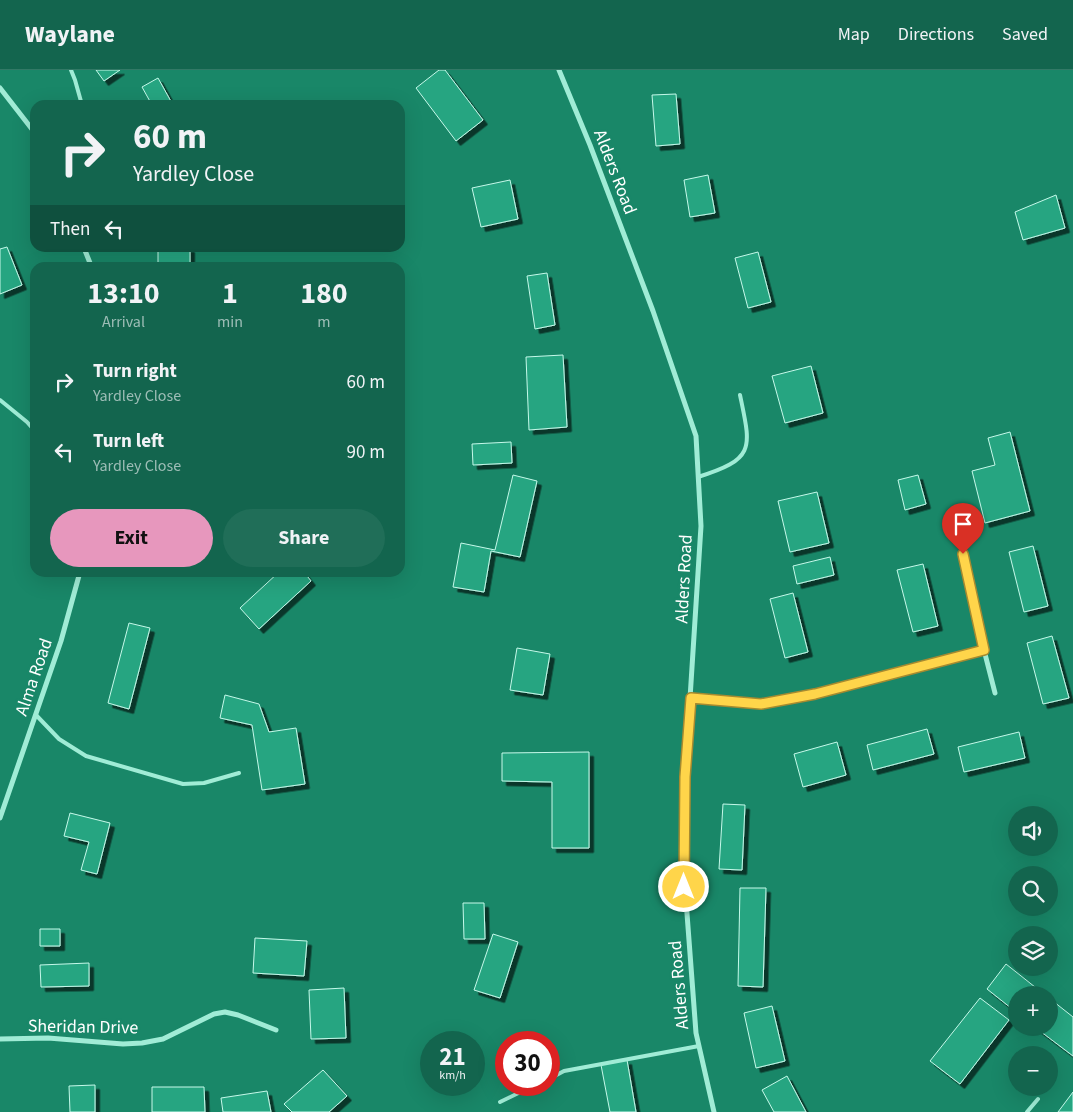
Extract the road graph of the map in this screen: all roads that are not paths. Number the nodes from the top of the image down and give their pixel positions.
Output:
1 (71, 70) edge
2 (559, 70) edge
3 (0, 88) edge
4 (81, 100) edge
5 (30, 127) edge
6 (740, 395) dead end
7 (0, 400) edge
8 (30, 425) edge
9 (698, 477) junction
10 (963, 554) dead end
11 (79, 577) edge
12 (984, 650) junction
13 (995, 693) dead end
14 (691, 698) junction
15 (36, 715) junction
16 (239, 773) dead end
17 (0, 818) edge
18 (276, 1030) dead end
19 (0, 1040) edge
20 (699, 1046) junction
21 (560, 1073) edge
22 (512, 1096) edge
23 (1038, 1099) dead end
24 (500, 1102) dead end
25 (714, 1112) edge
26 (1027, 1112) edge

1 - 4 lane
2 - 9 street, Alders Road
3 - 5 street
6 - 9 lane
7 - 8 lane
9 - 14 street, Alders Road
10 - 12 street
11 - 15 street, Alma Road
12 - 13 street
12 - 14 street
14 - 20 street, Alders Road
15 - 16 lane
15 - 17 street, Alma Road
18 - 19 street, Sheridan Drive
20 - 21 lane
20 - 25 street, Alders Road
22 - 24 lane
23 - 26 lane

